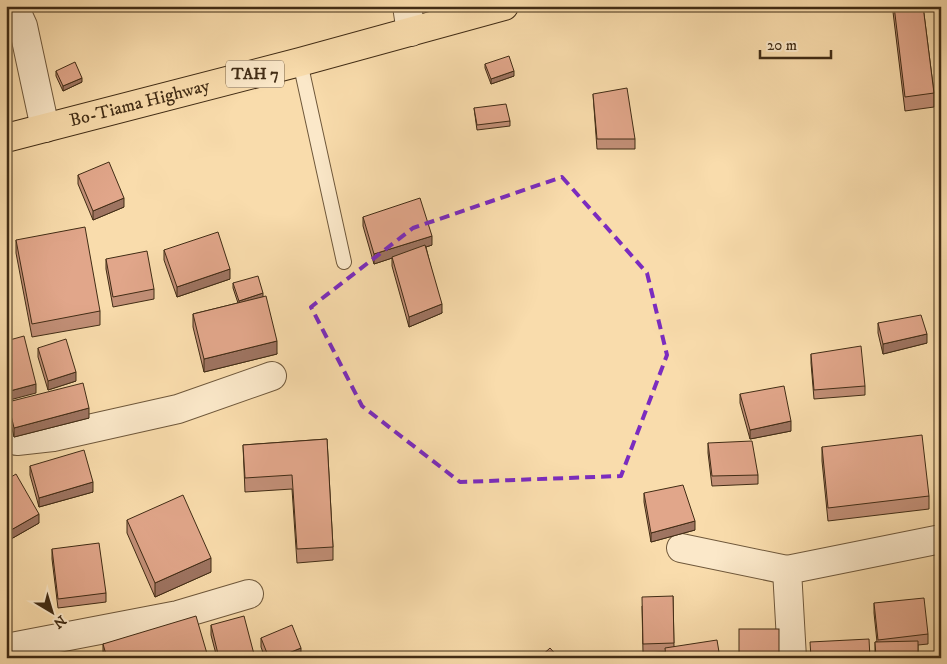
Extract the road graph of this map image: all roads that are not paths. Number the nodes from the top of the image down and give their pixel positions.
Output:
1 (14, 6) edge
2 (504, 6) edge
3 (409, 19) edge
4 (300, 62) junction
5 (45, 128) junction
6 (6, 138) edge
7 (344, 262) dead end
8 (272, 376) dead end
9 (6, 435) edge
10 (941, 539) edge
11 (681, 548) dead end
12 (787, 570) junction
13 (249, 594) dead end
14 (6, 648) edge
15 (792, 658) edge

1 - 5 street
2 - 3 highway, Bo-Tiama Highway / TAH 7
3 - 4 highway, Bo-Tiama Highway / TAH 7
4 - 5 highway, Bo-Tiama Highway / TAH 7
4 - 7 lane
5 - 6 highway, Bo-Tiama Highway / TAH 7
8 - 9 street
10 - 12 street
11 - 12 street
12 - 15 street
13 - 14 street

